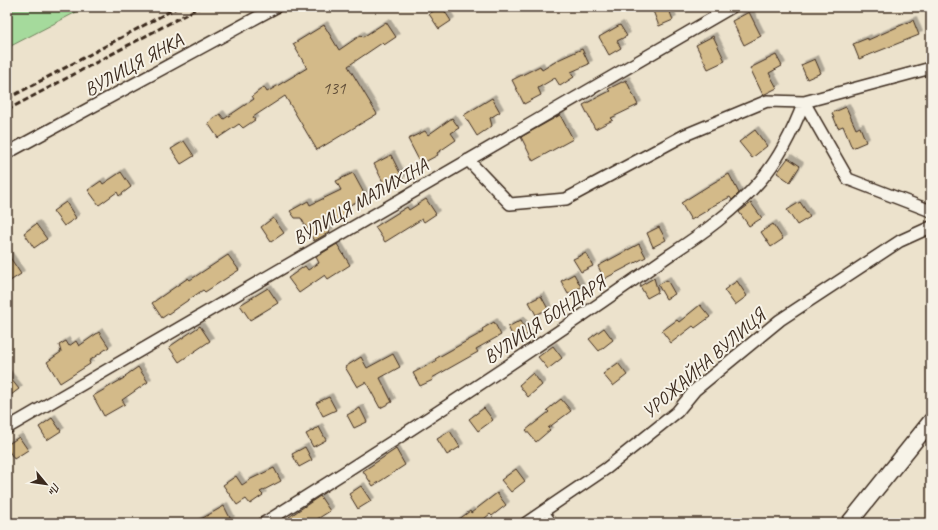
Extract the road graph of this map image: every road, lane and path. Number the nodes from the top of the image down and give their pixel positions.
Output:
1 (276, 7) edge
2 (732, 7) edge
3 (931, 68) edge
4 (804, 102) junction
5 (7, 153) edge
6 (468, 160) junction
7 (931, 211) edge
8 (931, 227) edge
9 (931, 421) edge
10 (7, 428) edge
11 (544, 509) junction
12 (264, 523) edge
13 (526, 523) edge
14 (554, 523) edge
15 (849, 523) edge

1 - 5 street, ВУЛИЦЯ ЯНКА
2 - 6 street, ВУЛИЦЯ МАЛИХІНА
3 - 4 street
4 - 6 street
4 - 7 street
4 - 12 street, ВУЛИЦЯ БОНДАРЯ
6 - 10 street, ВУЛИЦЯ МАЛИХІНА
8 - 11 street, УРОЖАЙНА ВУЛИЦЯ
9 - 15 street
11 - 13 street, УРОЖАЙНА ВУЛИЦЯ
11 - 14 lane

